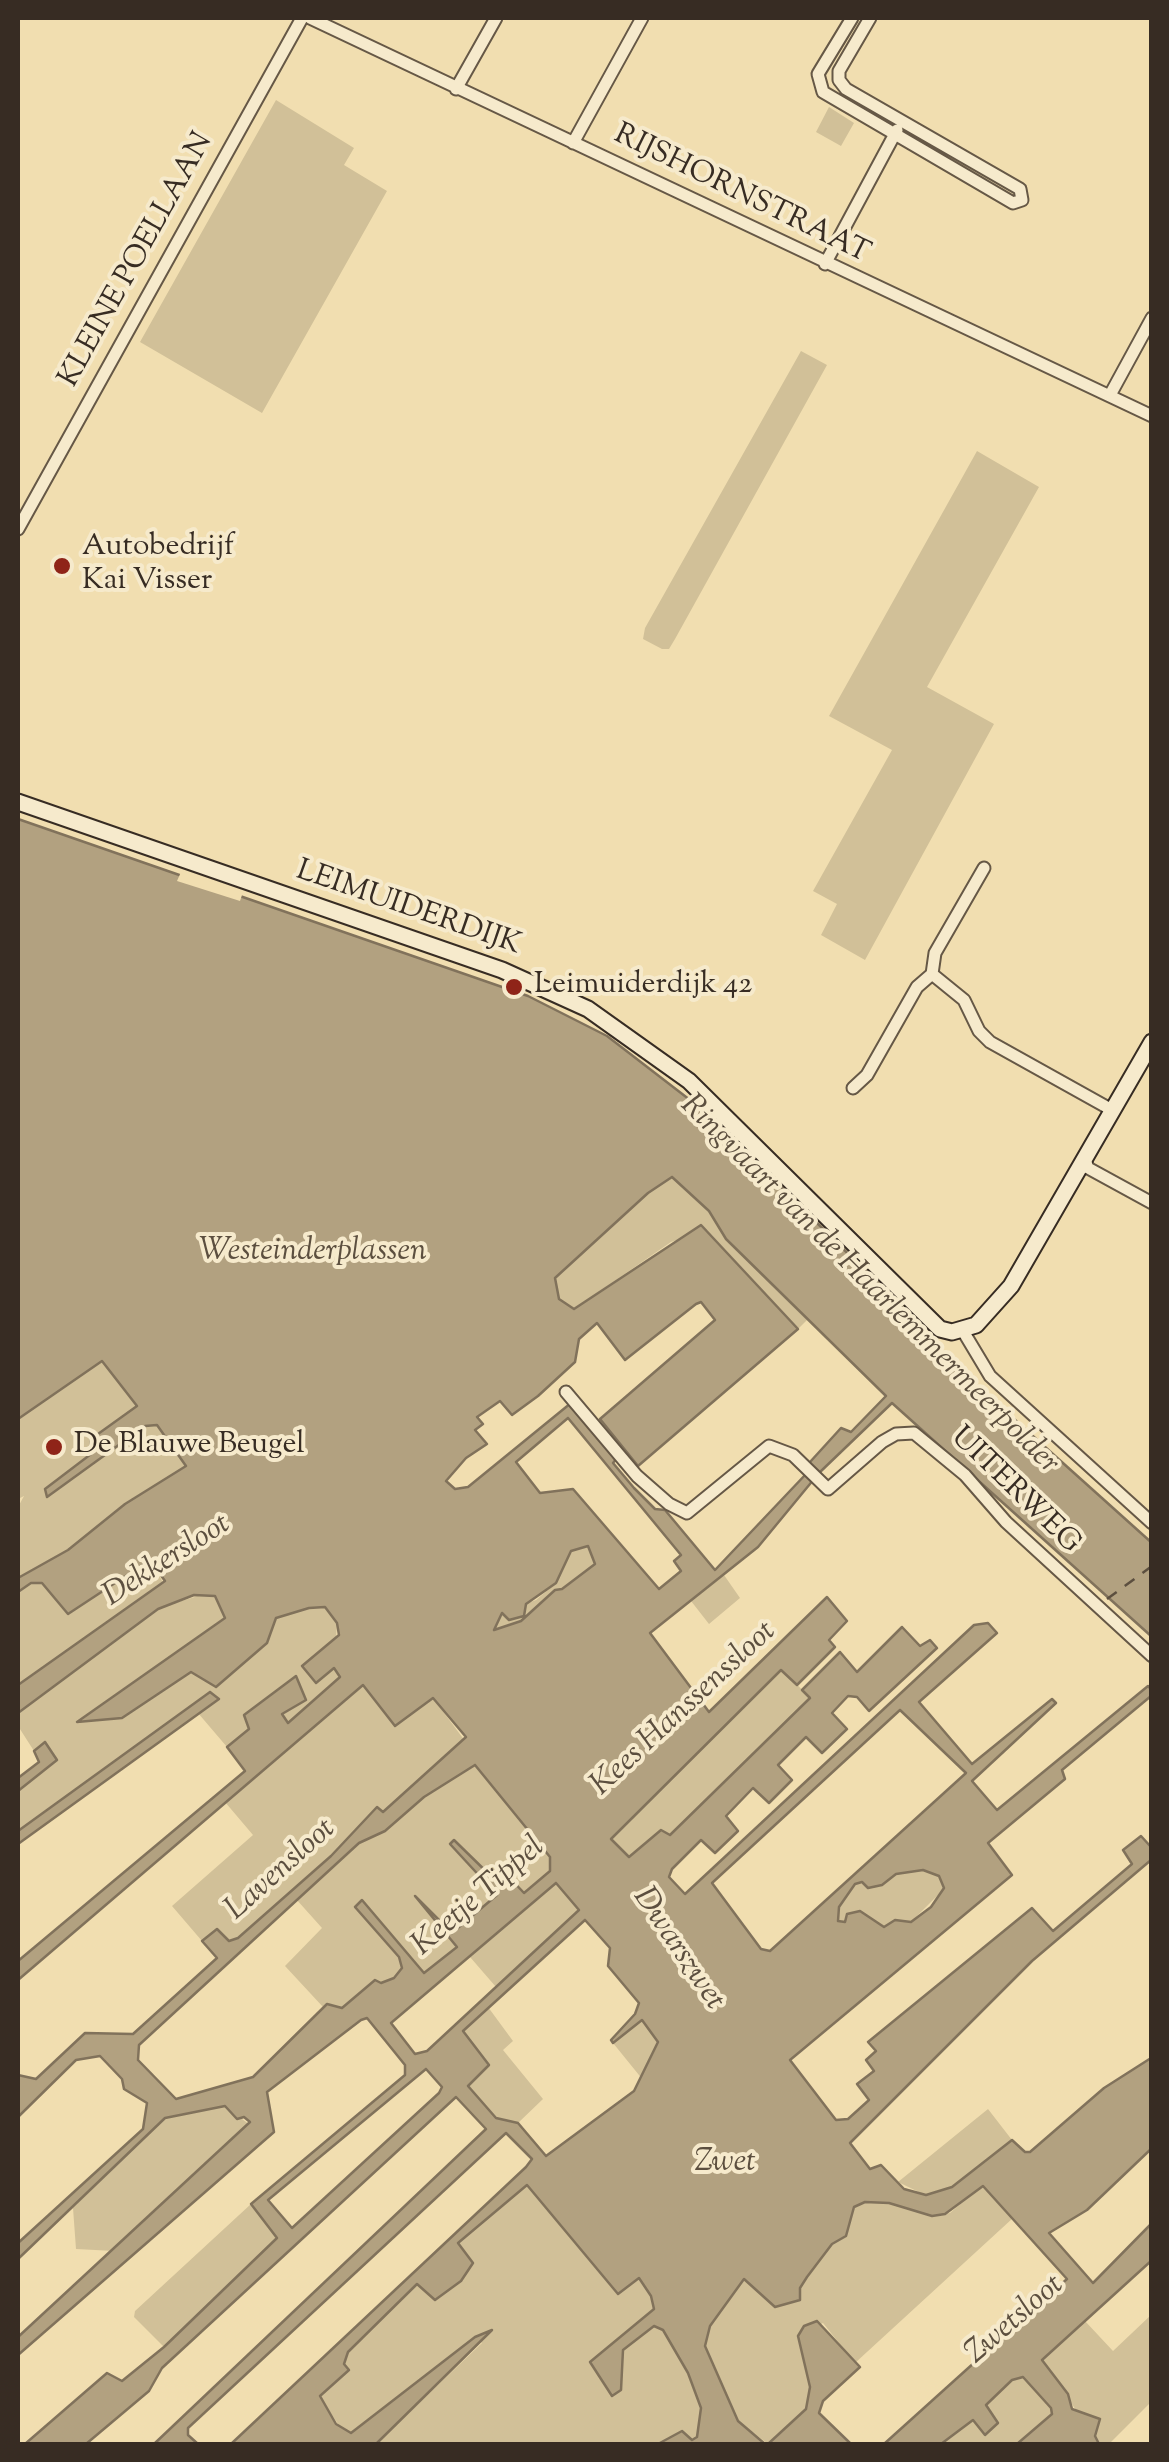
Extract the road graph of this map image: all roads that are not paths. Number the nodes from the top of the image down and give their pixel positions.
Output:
1 (302, 18) edge
2 (310, 18) edge
3 (496, 18) edge
4 (642, 18) edge
5 (852, 18) edge
6 (870, 18) edge
7 (838, 80) junction
8 (819, 86) junction
9 (456, 89) junction
10 (901, 122) junction
11 (894, 136) junction
12 (573, 143) junction
13 (825, 264) junction
14 (1152, 318) edge
15 (1110, 396) junction
16 (1152, 416) edge
17 (18, 529) edge
18 (18, 802) edge
19 (984, 868) dead end
20 (932, 974) junction
21 (1152, 1042) edge
22 (853, 1088) dead end
23 (1112, 1110) junction
24 (1084, 1160) junction
25 (1152, 1202) edge
26 (963, 1331) junction
27 (566, 1392) dead end
28 (1152, 1523) edge
29 (1152, 1656) edge

1 - 17 street, KLEINE POELLAAN
2 - 9 street, RIJSHORNSTRAAT
3 - 9 street
4 - 12 street
5 - 8 street
6 - 7 street
7 - 8 street
7 - 10 street
8 - 11 street
9 - 12 street, RIJSHORNSTRAAT
10 - 11 street
10 - 11 street
11 - 13 street
12 - 13 street, RIJSHORNSTRAAT
13 - 15 street, RIJSHORNSTRAAT
14 - 15 street
15 - 16 street, RIJSHORNSTRAAT
18 - 26 street, LEIMUIDERDIJK
19 - 20 street
20 - 22 street
20 - 23 street
21 - 23 street
23 - 24 street
24 - 25 street
24 - 26 street
26 - 28 street
27 - 29 street, UITERWEG

